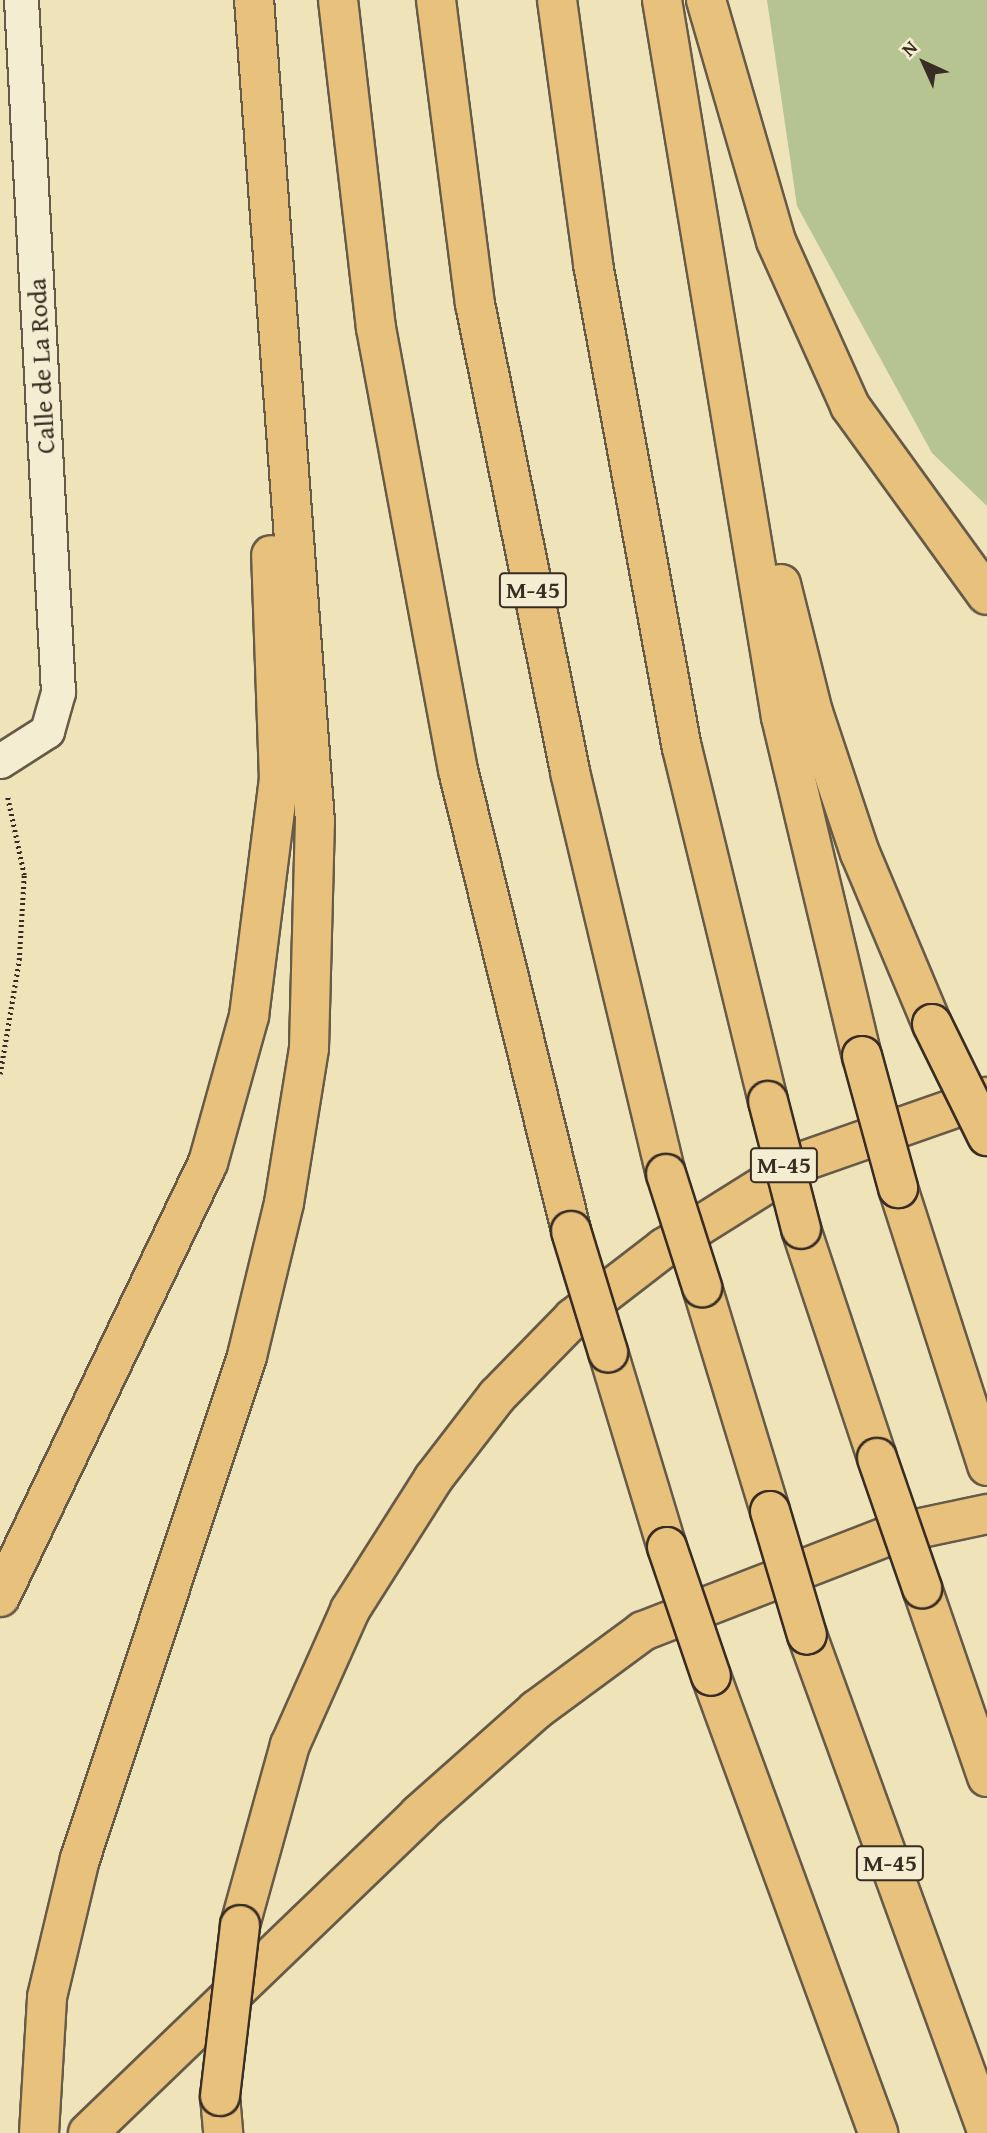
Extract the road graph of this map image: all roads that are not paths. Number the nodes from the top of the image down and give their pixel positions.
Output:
1 (21, 0) edge
2 (254, 0) edge
3 (338, 0) edge
4 (436, 0) edge
5 (557, 0) edge
6 (662, 0) edge
7 (706, 0) edge
8 (267, 179) junction
9 (700, 259) junction
10 (987, 595) edge
11 (0, 761) edge
12 (987, 1097) edge
13 (987, 1136) edge
14 (982, 1453) edge
15 (987, 1514) edge
16 (0, 1597) edge
17 (987, 1777) edge
18 (39, 2115) edge
19 (876, 2126) edge
20 (987, 2131) edge
21 (88, 2133) edge
22 (223, 2133) edge

1 - 11 street, Calle de La Roda
2 - 8 highway
3 - 19 highway, bridge
4 - 20 highway, M-45, bridge
5 - 17 highway, M-45, bridge
6 - 9 highway
7 - 10 highway
8 - 16 highway
8 - 18 highway
9 - 13 highway, bridge
9 - 14 highway, bridge
12 - 22 highway, bridge
15 - 21 highway

